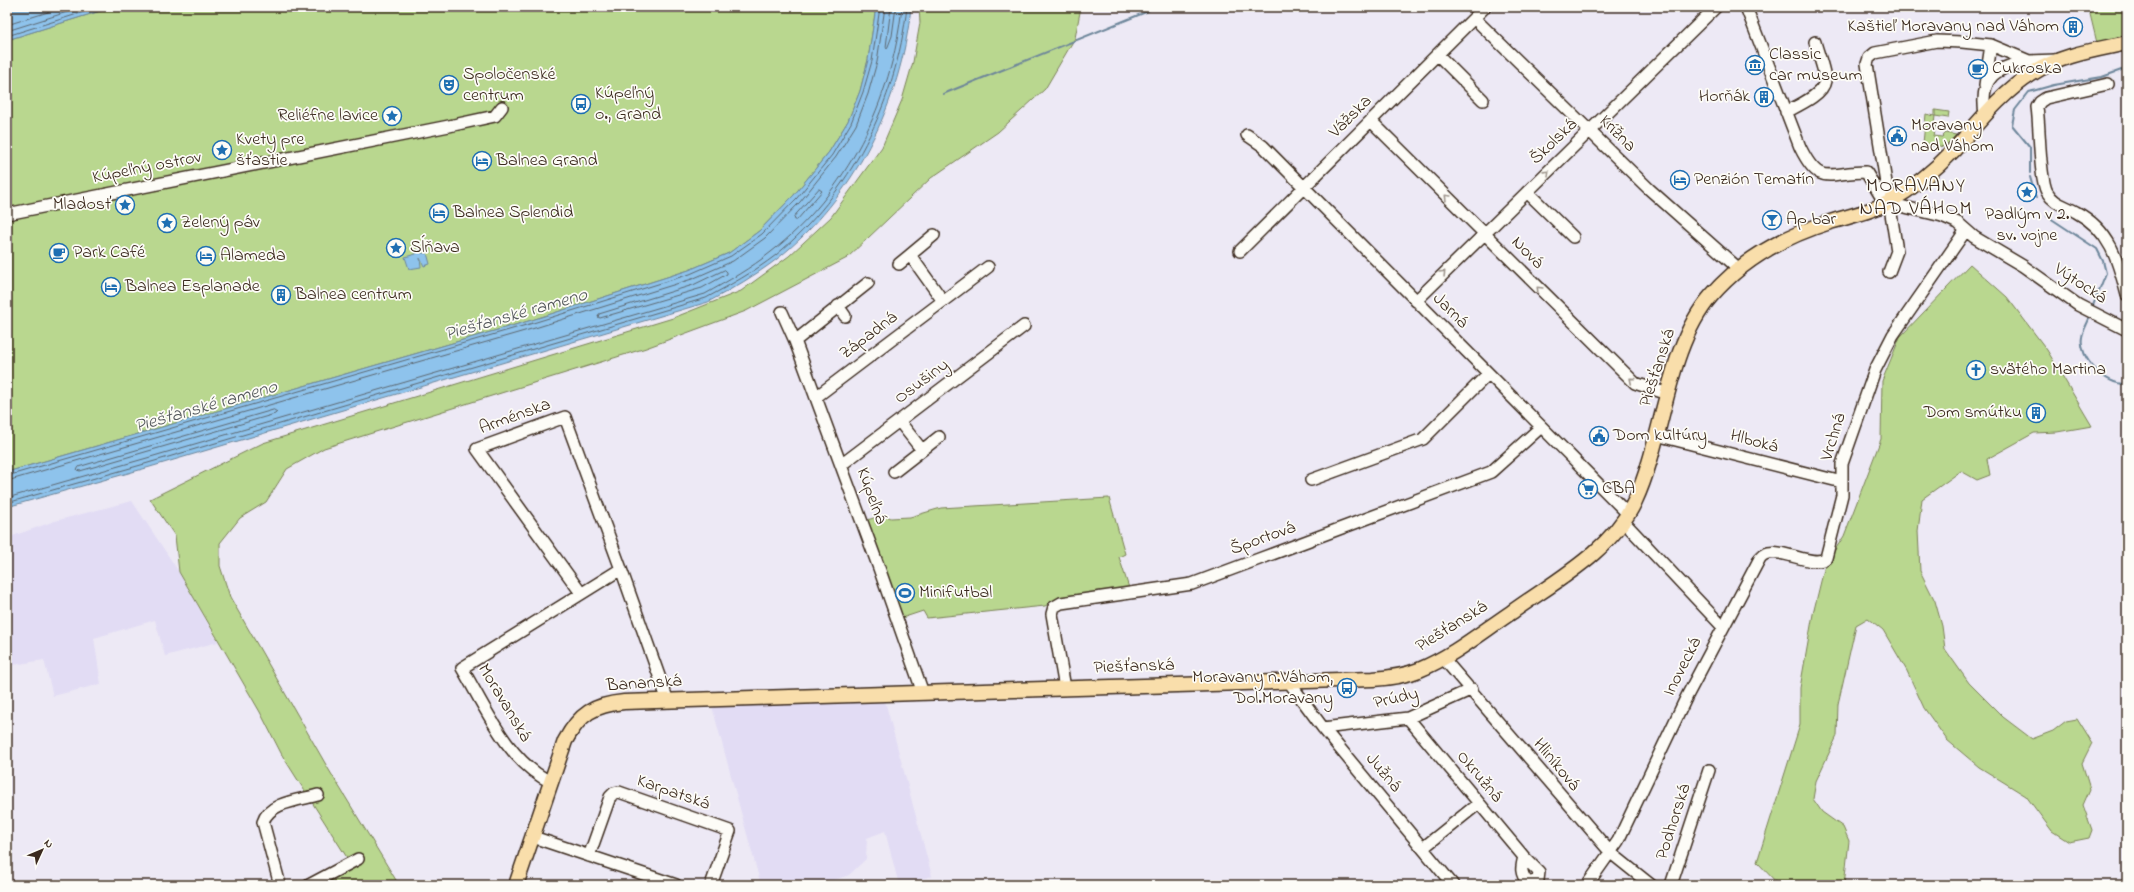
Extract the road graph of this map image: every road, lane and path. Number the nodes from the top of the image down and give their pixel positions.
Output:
1 (1485, 7) edge
2 (1716, 7) edge
3 (1746, 7) edge
4 (1474, 18) junction
5 (1814, 42) dead end
6 (2127, 43) edge
7 (1991, 45) junction
8 (1438, 55) junction
9 (2059, 60) junction
10 (2029, 61) junction
11 (2108, 84) dead end
12 (1985, 85) junction
13 (1483, 100) dead end
14 (502, 107) dead end
15 (1786, 112) junction
16 (1985, 114) junction
17 (1371, 121) junction
18 (1590, 131) junction
19 (1247, 136) dead end
20 (1303, 188) junction
21 (1527, 192) junction
22 (1888, 203) junction
23 (7, 214) edge
24 (1966, 230) junction
25 (1483, 234) junction
26 (934, 235) dead end
27 (1573, 237) dead end
28 (1240, 251) dead end
29 (910, 255) junction
30 (899, 264) dead end
31 (988, 267) dead end
32 (1739, 269) junction
33 (1889, 272) dead end
34 (868, 283) dead end
35 (2127, 295) edge
36 (943, 301) junction
37 (1416, 301) junction
38 (838, 306) junction
39 (782, 312) dead end
40 (845, 316) dead end
41 (1024, 326) dead end
42 (2127, 330) edge
43 (795, 341) junction
44 (1488, 374) junction
45 (1668, 394) junction
46 (816, 398) junction
47 (899, 421) junction
48 (1541, 426) junction
49 (1656, 435) junction
50 (939, 437) dead end
51 (922, 450) junction
52 (841, 465) junction
53 (894, 472) dead end
54 (1311, 480) dead end
55 (1842, 482) junction
56 (1625, 518) junction
57 (620, 569) junction
58 (581, 593) junction
59 (1723, 628) junction
60 (1443, 658) junction
61 (1289, 682) junction
62 (1065, 688) junction
63 (1472, 689) junction
64 (923, 693) junction
65 (822, 696) joint
66 (668, 701) junction
67 (1408, 718) junction
68 (1323, 728) junction
69 (1708, 770) dead end
70 (551, 782) junction
71 (318, 795) dead end
72 (1479, 803) junction
73 (533, 837) junction
74 (1423, 848) junction
75 (1610, 853) junction
76 (589, 856) junction
77 (1524, 857) dead end
78 (358, 859) dead end
79 (280, 885) edge
80 (309, 885) edge
81 (516, 885) edge
82 (676, 885) edge
83 (711, 885) edge
84 (1453, 885) edge
85 (1587, 885) edge
86 (1651, 885) edge
87 (1672, 885) edge

1 - 4 street, Vážska
2 - 18 street, Školská
3 - 15 street
4 - 8 street, Vážska
4 - 18 street, Krížna
5 - 15 street
6 - 9 main road, Piešťanská
7 - 10 street
7 - 12 street
7 - 22 street
8 - 13 street
8 - 17 street, Vážska
9 - 10 street
9 - 16 main road, Piešťanská
10 - 12 street
11 - 35 street
12 - 16 street
14 - 23 street, Kúpeľný ostrov
15 - 22 street
16 - 22 main road, Piešťanská
17 - 20 street, Vážska
25 -> 17 street, Nová
21 -> 18 street, Školská
18 - 32 street, Krížna
19 - 20 street, Jarná
20 - 28 street, Vážska
20 - 37 street, Jarná
21 - 25 street, Školská
21 - 27 street
22 - 24 street, Výtocká
22 - 32 main road, Piešťanská
22 - 33 street
24 - 42 street, Výtocká
24 - 55 street, Vrchná
37 -> 25 street, Školská
45 -> 25 street, Nová
26 - 29 street
29 - 30 street
29 - 36 street
31 - 36 street, Západná
32 - 45 main road, Piešťanská
34 - 38 street
36 - 46 street, Západná
37 - 44 street, Jarná
38 - 40 street, Západná
38 - 43 street
39 - 43 street, Kúpeľná
41 - 47 street, Osušiny
43 - 46 street, Kúpeľná
44 - 48 street, Jarná
44 - 54 street
45 - 49 main road, Piešťanská
46 - 52 street, Kúpeľná
47 - 51 street
47 - 52 street, Osušiny
48 - 56 street, Jarná
48 - 62 street, Športová
49 - 55 street, Hlboká
49 - 56 main road, Piešťanská
50 - 51 street
51 - 53 street
52 - 64 street, Kúpeľná
55 - 59 street, Vrchná
56 - 59 street, Inovecká
56 - 60 main road, Piešťanská
57 - 58 street, Moravanská
57 - 58 street, Arménska
57 - 66 street
58 - 70 street, Moravanská
59 - 75 street, Inovecká
60 - 61 main road, Piešťanská
60 - 63 street, Hliníková
61 - 62 main road, Piešťanská
61 - 68 street, Južná
62 - 64 main road, Piešťanská
63 - 67 street, Prúdy
63 - 75 street, Hliníková
64 - 65 main road, Piešťanská
65 - 66 main road, Bananská
66 - 70 main road, Bananská
67 - 68 street, Prúdy
67 - 72 street, Okružná
68 - 74 street, Južná
69 - 87 street, Podhorská
70 - 73 main road, Bananská
71 - 79 street
72 - 74 street
72 - 77 street, Okružná
73 - 76 street
73 - 81 main road, Bananská
74 - 84 street, Južná
75 - 85 street, Inovecká
75 - 86 street, Hliníková
76 - 82 street
76 - 83 street, Karpatská
78 - 80 street

